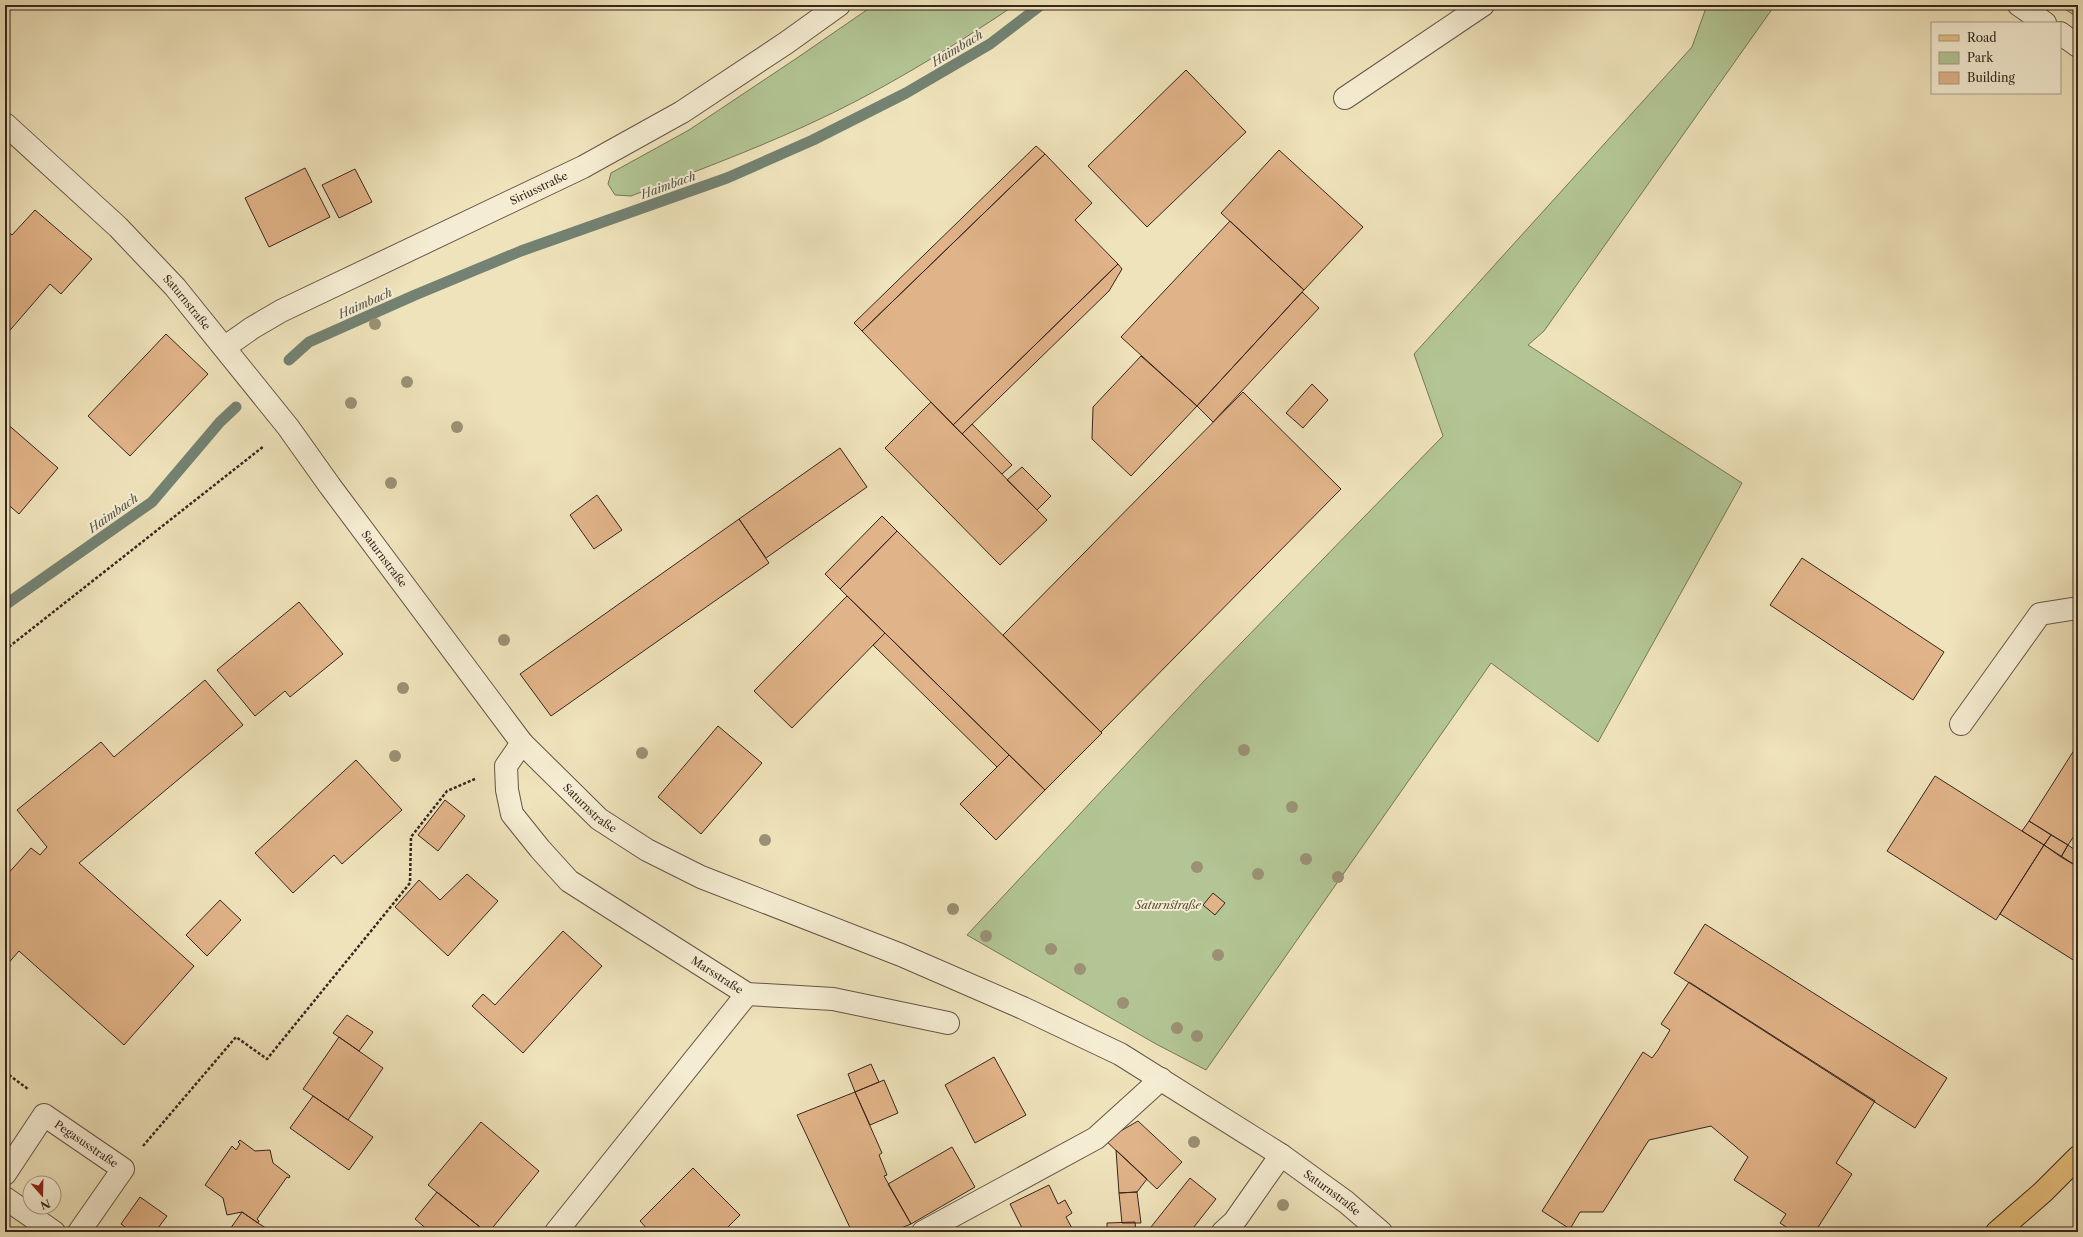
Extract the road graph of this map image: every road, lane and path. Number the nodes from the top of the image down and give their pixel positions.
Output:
1 (839, 5) edge
2 (1483, 5) edge
3 (2019, 5) edge
4 (2044, 22) edge
5 (2061, 34) edge
6 (2078, 46) edge
7 (1345, 98) dead end
8 (5, 124) edge
9 (225, 347) junction
10 (288, 427) junction
11 (2078, 608) edge
12 (5, 650) edge
13 (1961, 724) dead end
14 (522, 743) junction
15 (478, 778) dead end
16 (747, 994) junction
17 (948, 1023) dead end
18 (1161, 1079) junction
19 (1282, 1155) junction
20 (2078, 1157) edge
21 (123, 1169) junction
22 (5, 1174) edge
23 (5, 1198) edge
24 (54, 1232) edge
25 (78, 1232) edge
26 (556, 1232) edge
27 (923, 1232) edge
28 (1223, 1232) edge
29 (1381, 1232) edge
30 (1997, 1232) edge

1 - 9 street, Siriusstraße
2 - 7 street
3 - 4 street
5 - 6 street
8 - 9 street, Saturnstraße
9 - 10 street, Saturnstraße
10 - 12 path
10 - 14 street, Saturnstraße
11 - 13 street
14 - 16 street, Marsstraße
14 - 18 street, Saturnstraße
15 - 21 path
16 - 17 street
16 - 26 street, Marsstraße
18 - 19 street, Saturnstraße
18 - 27 street
19 - 28 street
19 - 29 street, Saturnstraße
20 - 30 main road
21 - 22 street, Pegasusstraße
21 - 25 street, Pegasusstraße
23 - 24 street

